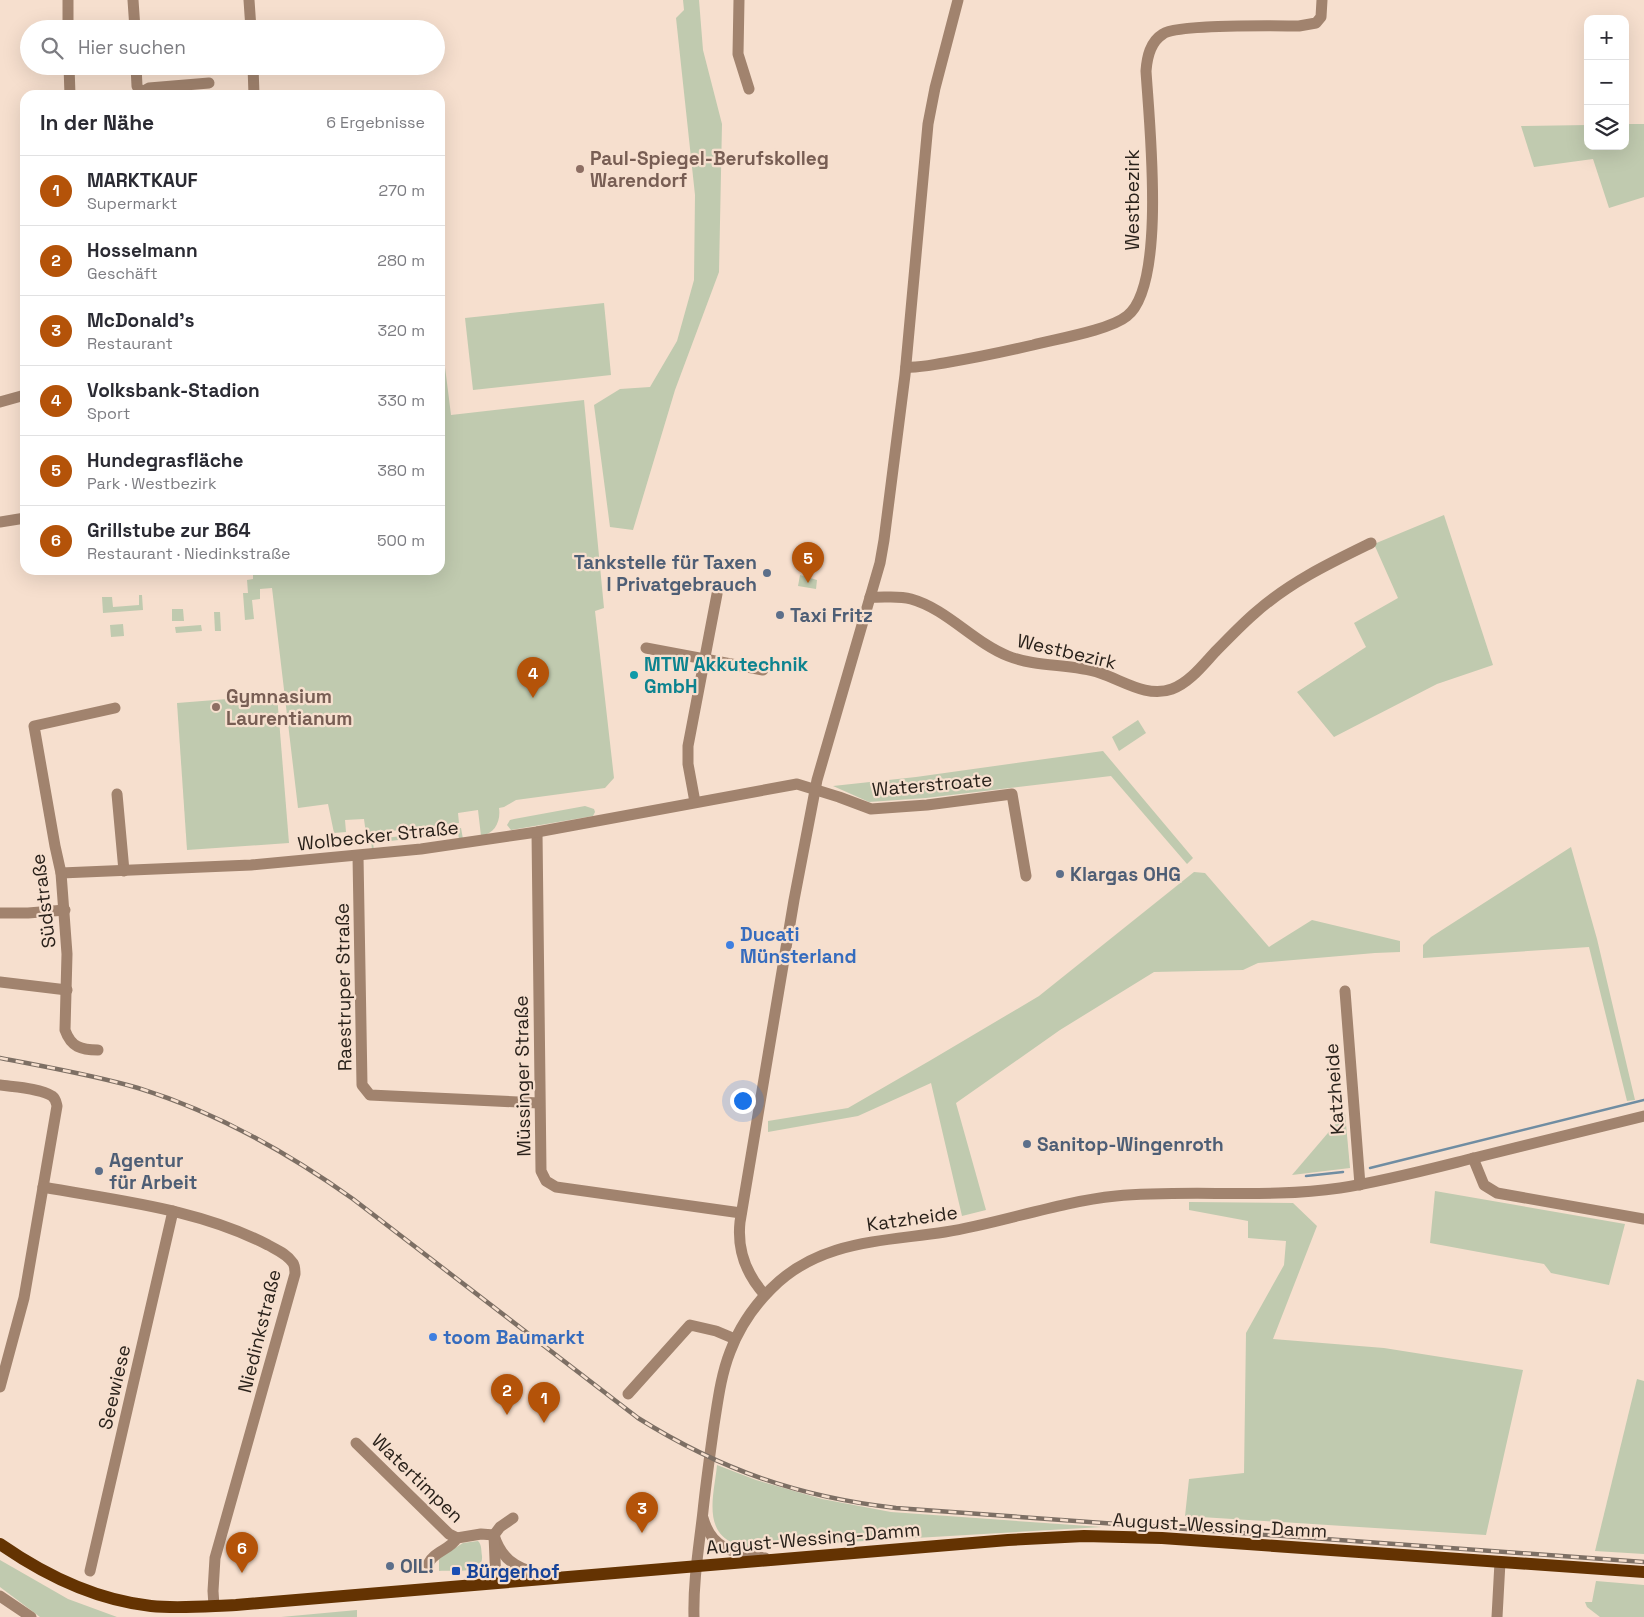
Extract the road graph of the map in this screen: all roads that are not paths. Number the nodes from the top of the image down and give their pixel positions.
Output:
1 (68, 0) edge
2 (134, 0) edge
3 (249, 0) edge
4 (739, 0) edge
5 (958, 0) edge
6 (1322, 0) edge
7 (68, 20) edge
8 (135, 20) edge
9 (250, 20) edge
10 (69, 75) edge
11 (136, 75) edge
12 (253, 75) edge
13 (209, 83) dead end
14 (750, 89) dead end
15 (70, 90) edge
16 (139, 90) edge
17 (146, 90) edge
18 (254, 90) edge
19 (906, 367) junction
20 (20, 396) edge
21 (0, 402) edge
22 (20, 519) edge
23 (0, 522) edge
24 (1371, 543) dead end
25 (717, 594) dead end
26 (870, 597) junction
27 (646, 648) dead end
28 (704, 658) junction
29 (763, 670) dead end
30 (115, 708) dead end
31 (816, 789) junction
32 (117, 794) dead end
33 (695, 802) junction
34 (537, 832) junction
35 (358, 856) junction
36 (124, 871) junction
37 (61, 873) junction
38 (1026, 876) dead end
39 (65, 910) junction
40 (0, 912) edge
41 (0, 982) edge
42 (66, 990) junction
43 (1345, 992) dead end
44 (98, 1050) dead end
45 (0, 1085) edge
46 (539, 1103) junction
47 (1644, 1116) edge
48 (1473, 1158) junction
49 (1360, 1185) junction
50 (43, 1188) junction
51 (173, 1211) junction
52 (741, 1213) junction
53 (1644, 1218) edge
54 (765, 1296) junction
55 (735, 1339) junction
56 (0, 1387) edge
57 (628, 1394) dead end
58 (356, 1443) dead end
59 (702, 1514) junction
60 (514, 1518) dead end
61 (494, 1535) junction
62 (457, 1538) junction
63 (0, 1544) edge
64 (778, 1560) junction
65 (1500, 1562) junction
66 (428, 1564) dead end
67 (696, 1567) junction
68 (90, 1571) dead end
69 (1644, 1572) edge
70 (571, 1577) junction
71 (496, 1583) junction
72 (0, 1596) edge
73 (214, 1606) junction
74 (31, 1617) edge
75 (694, 1617) edge
76 (1497, 1617) edge

1 - 7 street
2 - 8 street
3 - 9 street
4 - 14 street
5 - 19 street
6 - 19 street, Westbezirk
10 - 15 street
11 - 16 street
12 - 18 street
13 - 17 street
19 - 26 street
20 - 21 street
22 - 23 street
24 - 26 street, Westbezirk
25 - 28 street
26 - 31 street
27 - 28 street
28 - 29 street
28 - 33 street
30 - 37 street, Südstraße
31 - 33 street, Wolbecker Straße
31 - 38 street, Waterstroate
31 - 52 street
32 - 36 street
33 - 34 street, Wolbecker Straße
34 - 35 street, Wolbecker Straße
34 - 46 street, Müssinger Straße
35 - 36 street, Wolbecker Straße
35 - 46 street, Raestruper Straße
36 - 37 street, Wolbecker Straße
37 - 39 street, Südstraße
39 - 40 street
39 - 42 street, Südstraße
41 - 42 street
42 - 44 street, Südstraße
43 - 49 street, Katzheide
45 - 50 street
46 - 52 street, Müssinger Straße
47 - 48 street, Katzheide
48 - 49 street, Katzheide
48 - 53 street
49 - 54 street, Katzheide
50 - 51 street, Niedinkstraße
50 - 56 street
51 - 68 street, Seewiese
51 - 73 street, Niedinkstraße
52 - 54 street
54 - 55 street, Katzheide
55 - 57 street
55 - 59 street, Katzheide
58 - 62 street, Watertimpen
59 - 64 street
59 - 67 street, Katzheide
60 - 61 street
61 - 62 street, Watertimpen
61 - 70 street
61 - 71 street
62 - 66 street, Watertimpen
63 - 73 main road, August-Wessing-Damm
64 - 65 main road, August-Wessing-Damm
64 - 67 main road, August-Wessing-Damm
65 - 69 main road, August-Wessing-Damm
65 - 76 street
67 - 70 main road, August-Wessing-Damm
67 - 75 street, Katzheide
70 - 71 main road, August-Wessing-Damm
71 - 73 main road, August-Wessing-Damm
72 - 74 street

